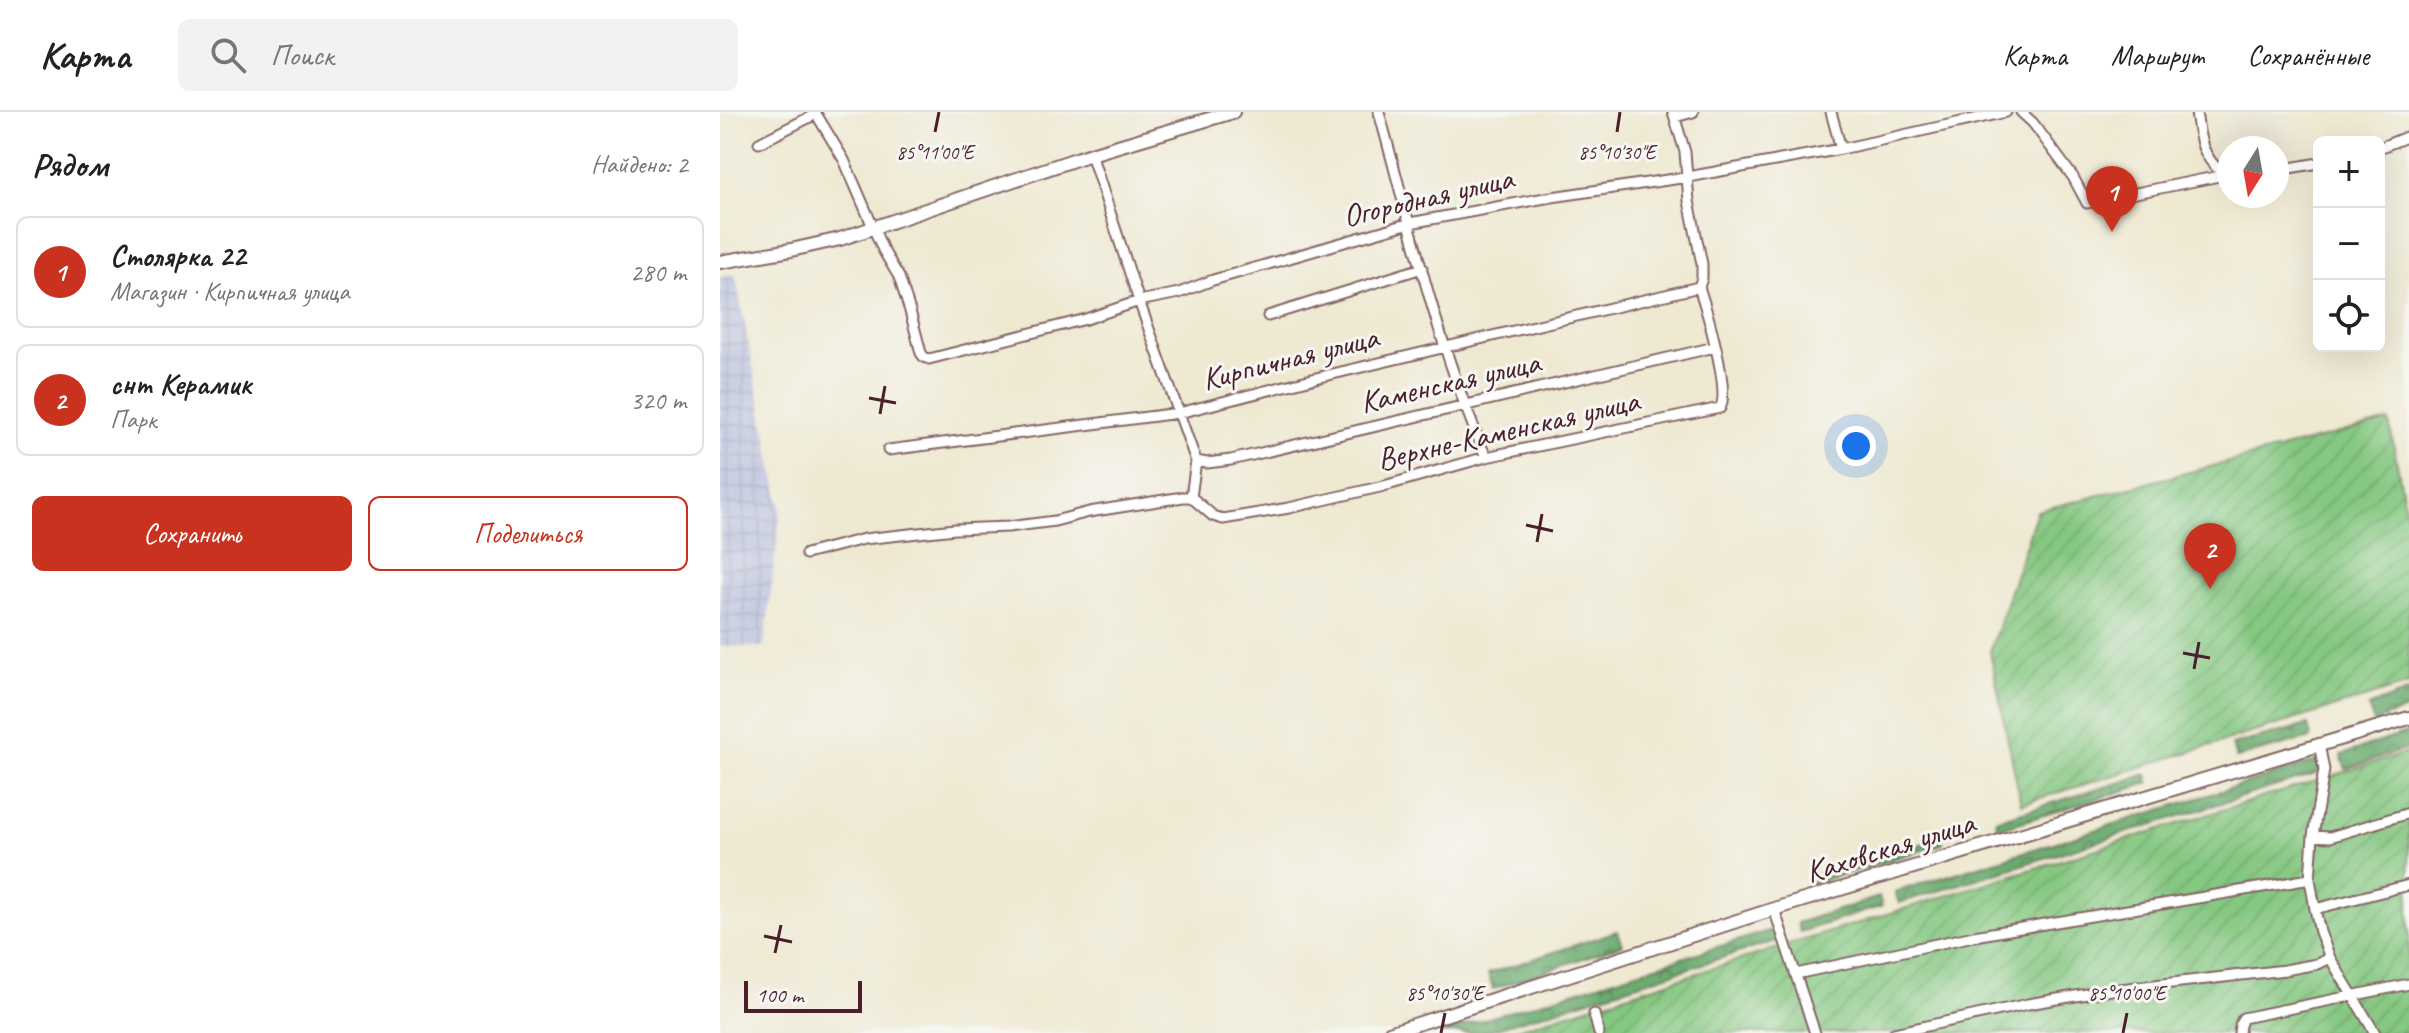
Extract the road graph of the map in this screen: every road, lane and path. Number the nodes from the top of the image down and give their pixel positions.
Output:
1 (1233, 112) edge
2 (1379, 112) edge
3 (1693, 112) edge
4 (1831, 112) edge
5 (2006, 112) edge
6 (2021, 112) edge
7 (2196, 112) edge
8 (816, 113) edge
9 (1674, 114) edge
10 (2409, 136) edge
11 (759, 143) dead end
12 (2385, 146) edge
13 (1841, 149) junction
14 (1091, 154) junction
15 (2313, 164) edge
16 (2217, 168) edge
17 (2289, 168) edge
18 (2217, 176) edge
19 (1688, 177) junction
20 (1410, 223) junction
21 (874, 227) junction
22 (720, 262) edge
23 (1422, 268) junction
24 (1699, 287) junction
25 (1139, 301) junction
26 (1268, 316) dead end
27 (1446, 347) junction
28 (1715, 347) junction
29 (1464, 406) junction
30 (1179, 413) junction
31 (888, 450) dead end
32 (1486, 457) junction
33 (1196, 461) junction
34 (1191, 497) junction
35 (806, 554) dead end
36 (2409, 718) edge
37 (2319, 744) junction
38 (2409, 813) edge
39 (2313, 836) junction
40 (2310, 879) junction
41 (2409, 885) edge
42 (1774, 909) junction
43 (2315, 909) junction
44 (2330, 958) junction
45 (1796, 974) junction
46 (2409, 984) edge
47 (2351, 996) junction
48 (1594, 1014) dead end
49 (1810, 1030) edge
50 (1389, 1033) edge
51 (1599, 1033) edge
52 (1894, 1033) edge
53 (2239, 1033) edge
54 (2375, 1033) edge

1 - 14 main road
2 - 20 street
3 - 9 street
4 - 13 street
5 - 13 street, Огородная улица
6 - 18 street
7 - 16 street
8 - 11 street
8 - 21 street
9 - 19 street, Верхне-Каменская улица
10 - 12 street
13 - 19 street, Огородная улица
14 - 21 main road
14 - 25 street
15 - 17 street
19 - 20 street, Огородная улица
19 - 24 street, Верхне-Каменская улица
20 - 23 street
20 - 25 street, Огородная улица
21 - 22 main road
21 - 25 street, Огородная улица
23 - 26 street
23 - 27 street
24 - 27 street, Кирпичная улица
24 - 28 street, Верхне-Каменская улица
25 - 30 street
27 - 29 street
27 - 30 street, Кирпичная улица
28 - 29 street, Каменская улица
28 - 32 street, Верхне-Каменская улица
29 - 32 street
29 - 33 street, Каменская улица
30 - 31 street, Кирпичная улица
30 - 33 street
32 - 34 street, Верхне-Каменская улица
33 - 34 street
34 - 35 street
36 - 37 main road, Каховская улица
37 - 39 street
37 - 42 main road, Каховская улица
38 - 39 street
39 - 40 street
40 - 43 street
40 - 45 street
41 - 43 street
42 - 45 street
42 - 50 main road, Каховская улица
43 - 44 street
44 - 47 street
44 - 52 street
45 - 49 street
46 - 47 street
47 - 53 street
47 - 54 street
48 - 51 street

